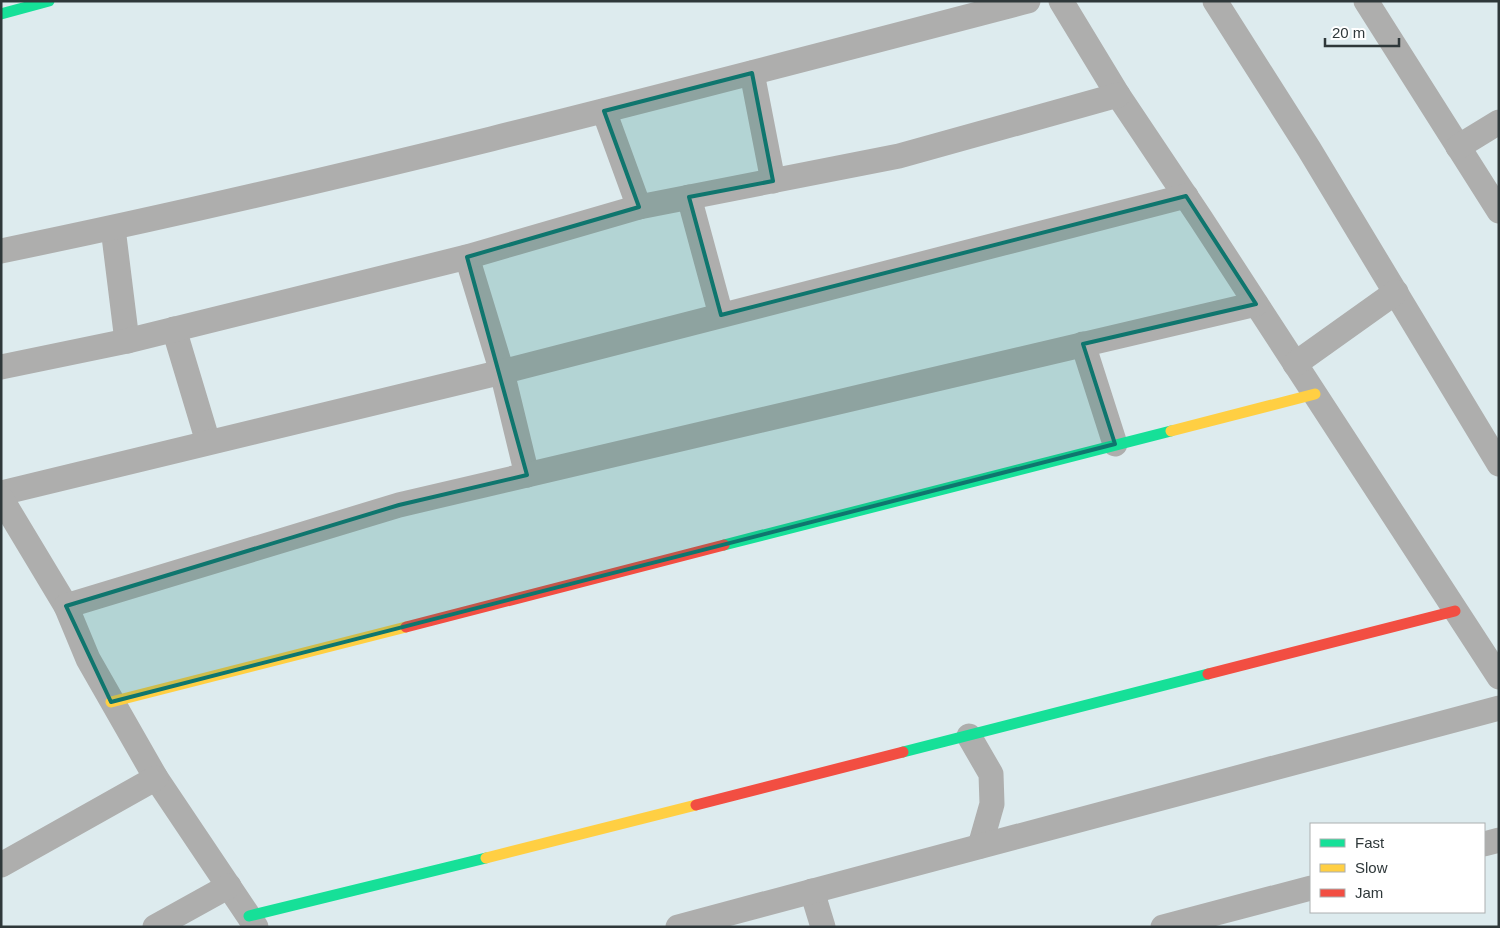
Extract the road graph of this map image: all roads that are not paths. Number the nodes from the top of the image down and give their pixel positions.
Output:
1 (49, 1) edge
2 (1028, 1) edge
3 (1061, 1) edge
4 (1215, 1) edge
5 (1366, 1) edge
6 (1, 14) edge
7 (752, 73) junction
8 (1118, 95) junction
9 (604, 111) junction
10 (1499, 122) edge
11 (1458, 147) junction
12 (773, 181) junction
13 (1186, 196) junction
14 (689, 197) junction
15 (639, 207) junction
16 (1499, 212) edge
17 (113, 228) junction
18 (1, 251) edge
19 (468, 257) junction
20 (1396, 292) junction
21 (1256, 304) junction
22 (720, 315) junction
23 (174, 329) junction
24 (127, 341) junction
25 (1084, 344) junction
26 (1296, 364) junction
27 (1, 367) edge
28 (502, 372) junction
29 (1315, 394) junction
30 (208, 442) junction
31 (1115, 444) junction
32 (1499, 464) edge
33 (527, 475) junction
34 (1, 493) edge
35 (1, 498) edge
36 (66, 606) junction
37 (1455, 611) junction
38 (1499, 677) edge
39 (111, 702) junction
40 (1499, 708) edge
41 (969, 736) junction
42 (156, 778) junction
43 (1499, 840) edge
44 (1485, 844) edge
45 (980, 846) junction
46 (1, 865) edge
47 (229, 886) junction
48 (1310, 888) edge
49 (812, 891) junction
50 (252, 921) edge
51 (155, 927) edge
52 (678, 927) edge
53 (823, 927) edge
54 (1163, 927) edge

1 - 6 street
2 - 7 street
3 - 8 street
4 - 20 street
5 - 11 street
7 - 9 street
7 - 12 street
8 - 12 street
8 - 13 street
9 - 15 street
9 - 17 street
10 - 11 street
11 - 16 street
12 - 14 street
13 - 21 street
13 - 22 street
14 - 15 street
14 - 22 street
15 - 19 street
17 - 18 street
17 - 24 street
19 - 23 street
19 - 28 street
20 - 26 street
20 - 32 street
21 - 25 street
21 - 26 street
22 - 28 street
23 - 24 street
23 - 30 street
24 - 27 street
25 - 31 street
25 - 33 street
26 - 29 street
28 - 30 street
28 - 33 street
29 - 31 street
29 - 37 street
30 - 34 street
31 - 39 street
33 - 36 street
35 - 36 street
36 - 39 street
37 - 38 street
37 - 41 street
39 - 42 street
40 - 45 street
41 - 45 street
41 - 50 street
42 - 46 street
42 - 47 street
43 - 44 street
45 - 49 street
47 - 50 street
47 - 51 street
48 - 54 street
49 - 52 street
49 - 53 street

